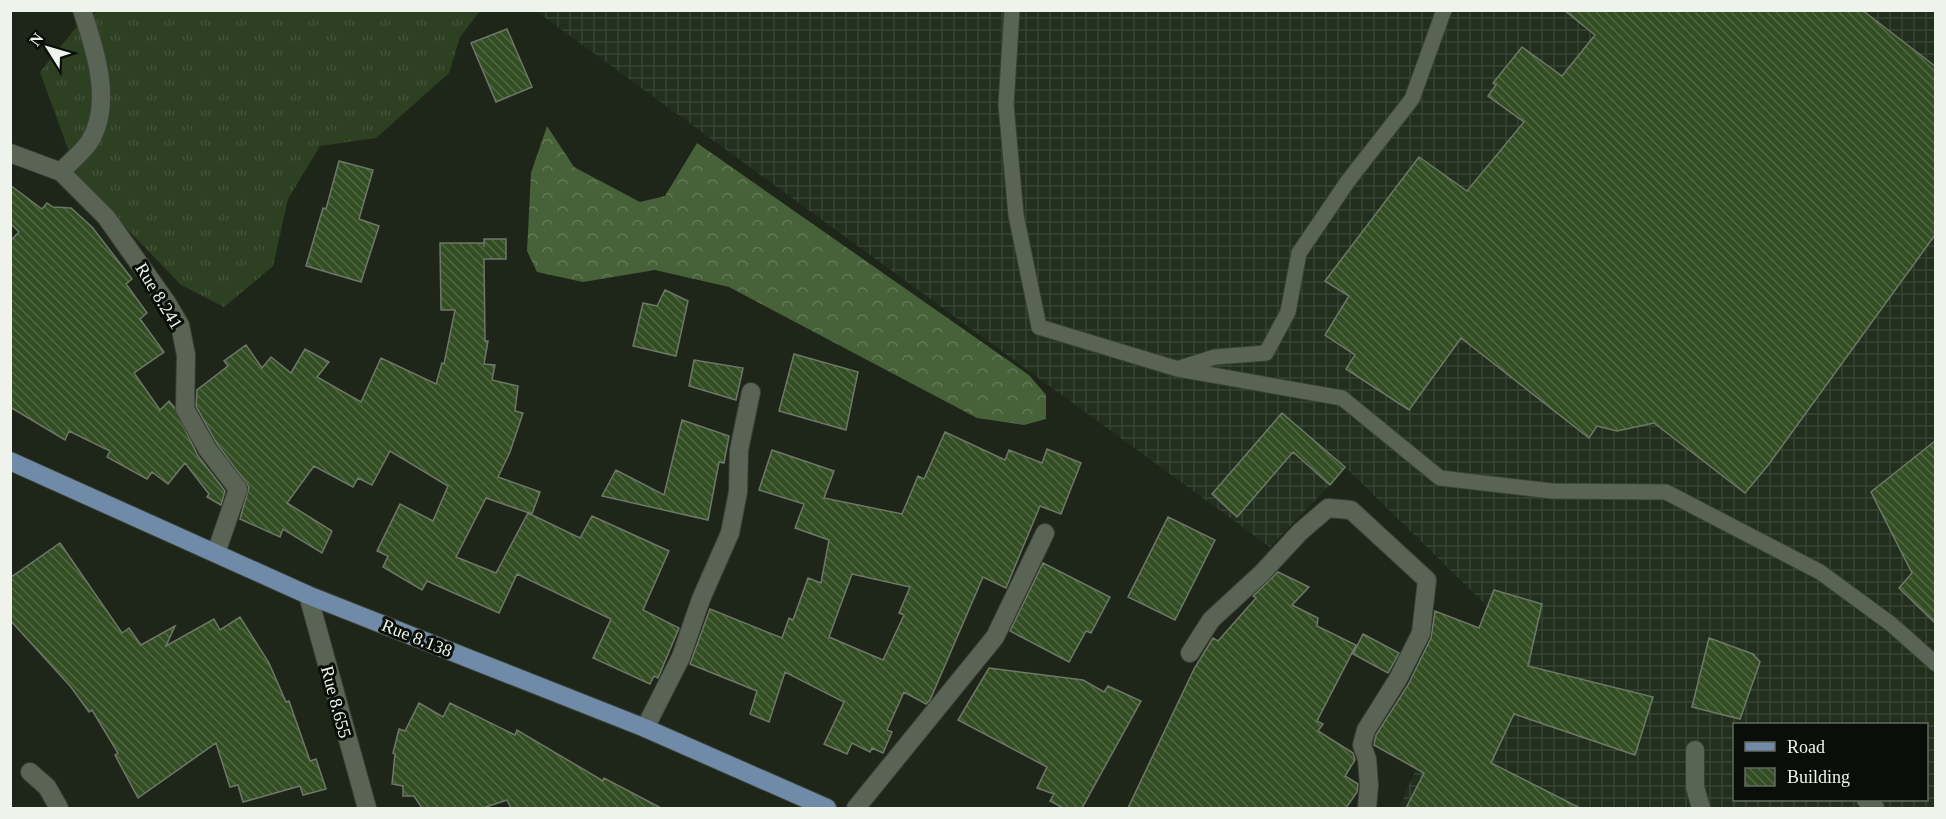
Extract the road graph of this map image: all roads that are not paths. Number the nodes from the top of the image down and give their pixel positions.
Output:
1 (82, 10) edge
2 (1012, 10) edge
3 (1444, 10) edge
4 (10, 153) edge
5 (61, 172) junction
6 (1178, 369) junction
7 (751, 392) dead end
8 (10, 461) edge
9 (1045, 533) dead end
10 (216, 553) junction
11 (308, 595) junction
12 (1190, 653) dead end
13 (1935, 664) edge
14 (645, 728) junction
15 (1695, 750) dead end
16 (30, 772) dead end
17 (60, 808) edge
18 (367, 808) edge
19 (827, 808) edge
20 (856, 808) edge
21 (1367, 808) edge
22 (1701, 808) edge

1 - 5 street
2 - 6 lane
3 - 6 lane
4 - 5 street, Rue 8.241
5 - 10 street, Rue 8.241
6 - 13 lane
7 - 14 street
8 - 10 main road, Rue 8.138
9 - 20 street
10 - 11 main road, Rue 8.138
11 - 14 main road, Rue 8.138
11 - 18 street, Rue 8.655
12 - 21 street
14 - 19 main road, Rue 8.138
15 - 22 street
16 - 17 street

